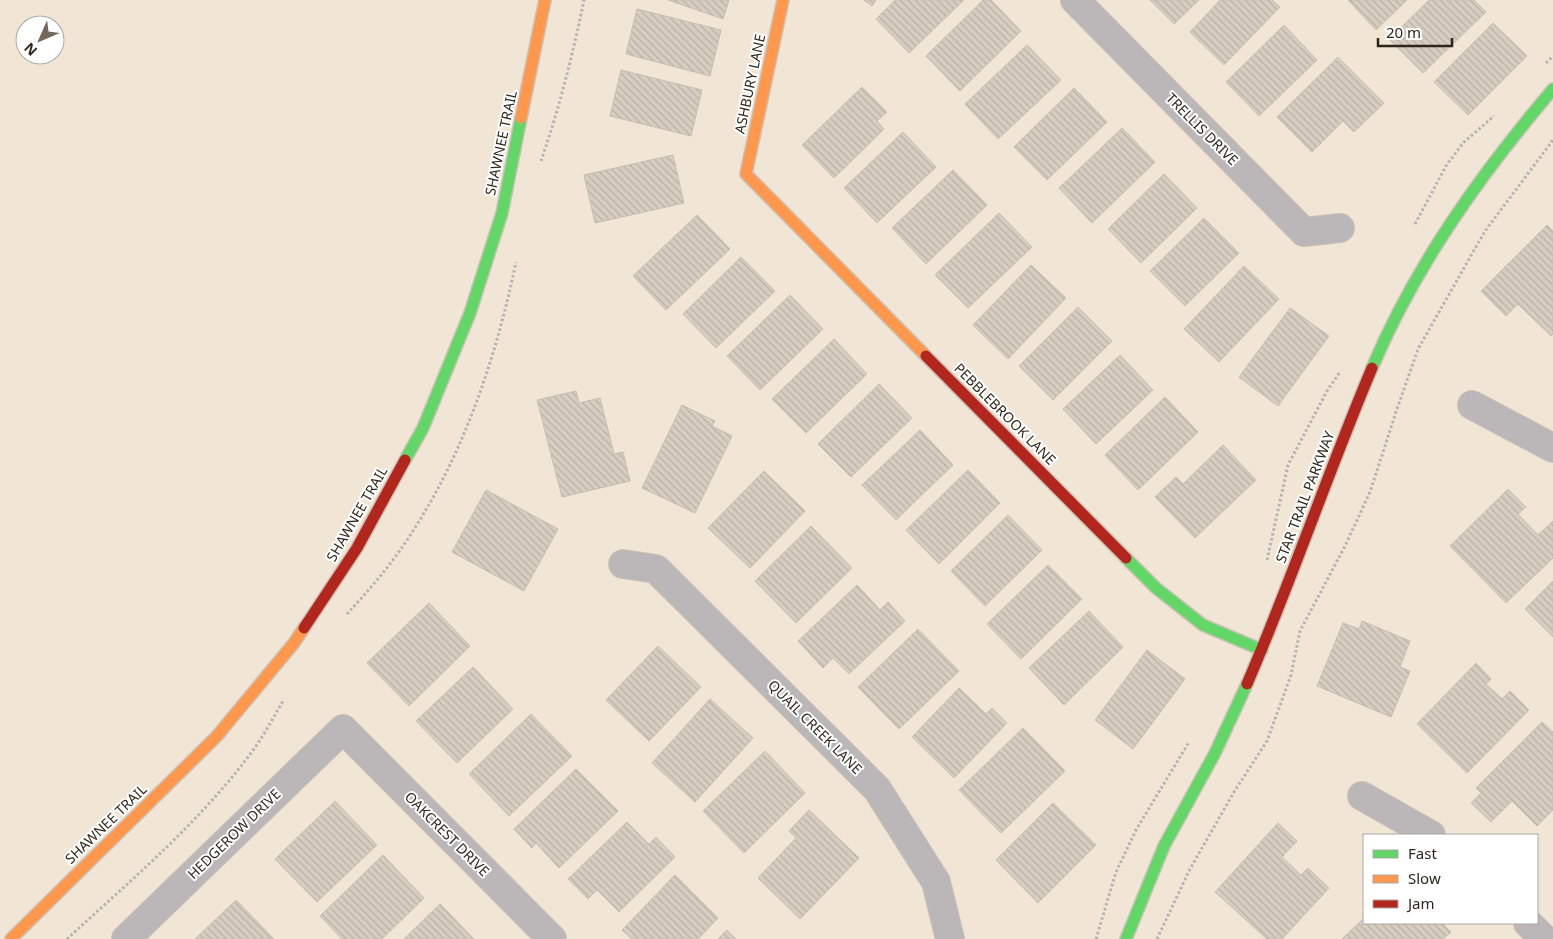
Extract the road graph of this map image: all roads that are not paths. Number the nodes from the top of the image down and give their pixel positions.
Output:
1 (545, 0) edge
2 (783, 0) edge
3 (1075, 0) edge
4 (1553, 89) edge
5 (746, 174) joint
6 (1340, 228) dead end
7 (1472, 406) dead end
8 (1553, 448) edge
9 (623, 564) dead end
10 (1262, 650) junction
11 (343, 730) joint
12 (1362, 796) dead end
13 (1428, 834) edge
14 (1529, 924) edge
15 (11, 939) edge
16 (126, 939) edge
17 (552, 939) edge
18 (950, 939) edge
19 (1126, 939) edge
20 (1544, 939) edge

1 - 15 street, SHAWNEE TRAIL
2 - 5 street, ASHBURY LANE
3 - 6 street, TRELLIS DRIVE
4 - 10 street, STAR TRAIL PARKWAY
5 - 10 street, PEBBLEBROOK LANE
7 - 8 street
9 - 18 street, QUAIL CREEK LANE
10 - 19 street, STAR TRAIL PARKWAY
11 - 16 street, HEDGEROW DRIVE
11 - 17 street, OAKCREST DRIVE
12 - 13 street
14 - 20 street

